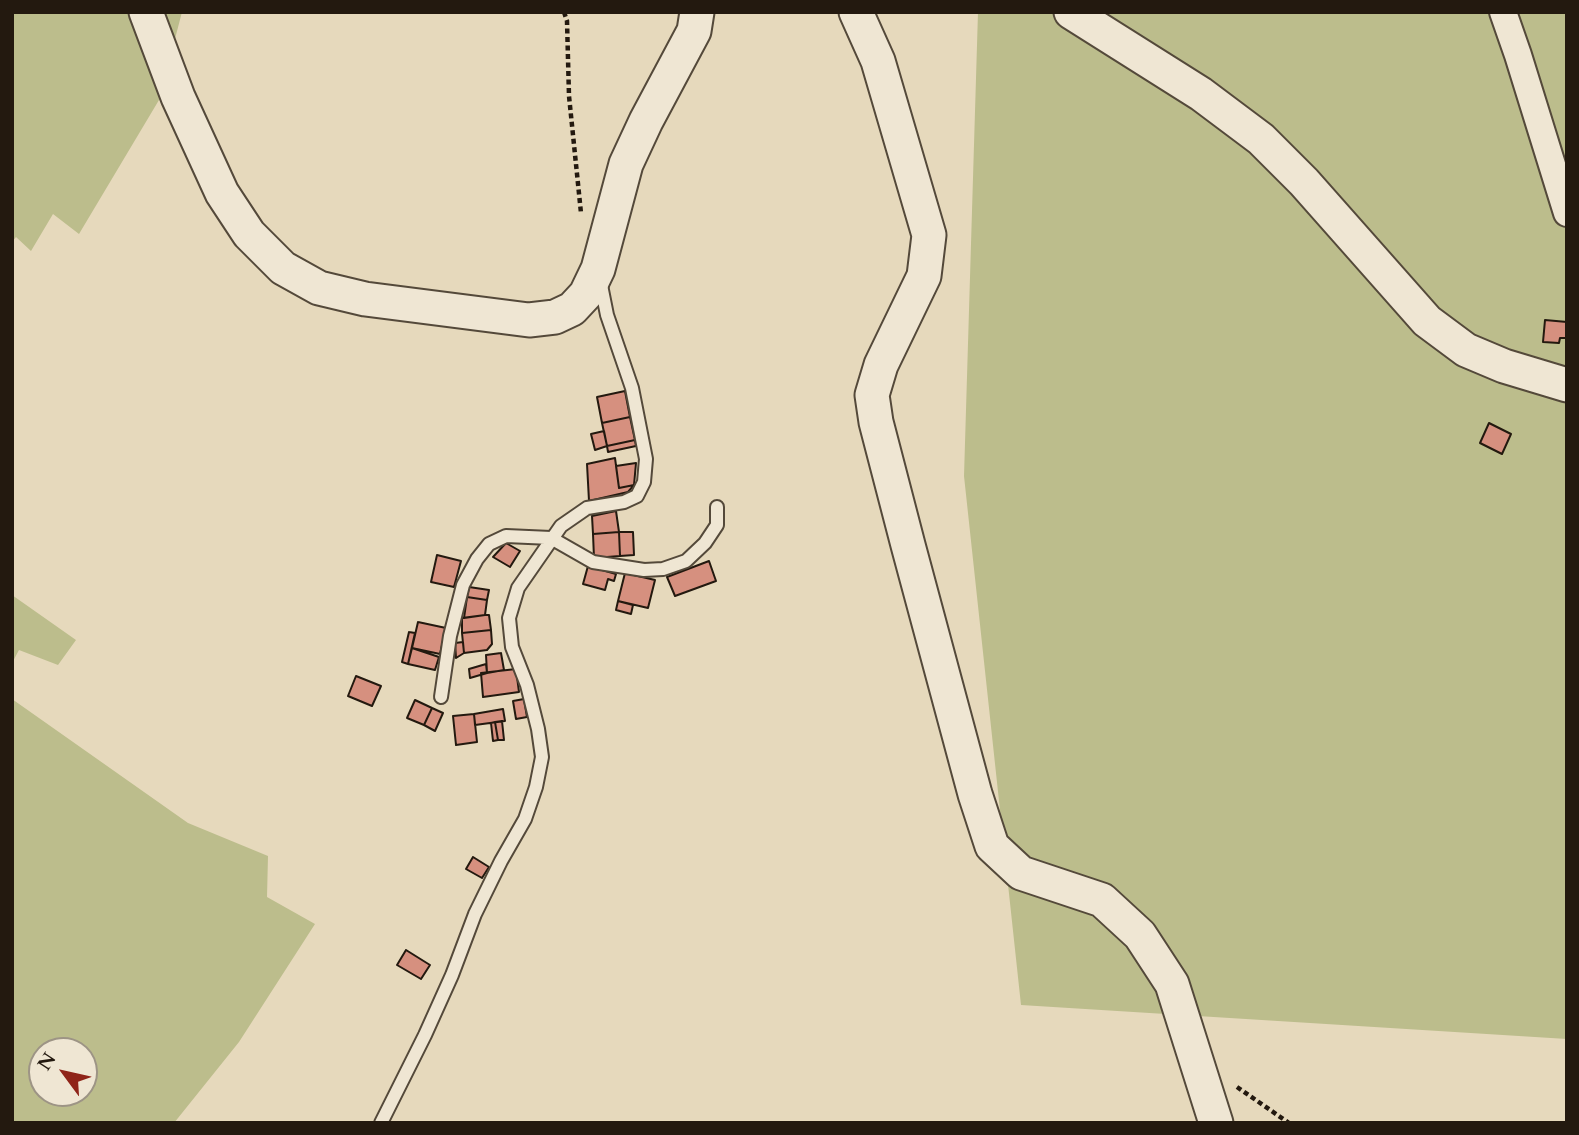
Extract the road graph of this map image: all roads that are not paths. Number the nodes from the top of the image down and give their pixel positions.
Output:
1 (146, 12) edge
2 (697, 12) edge
3 (856, 12) edge
4 (1071, 12) edge
5 (1503, 12) edge
6 (1567, 213) edge
7 (598, 269) junction
8 (1567, 385) edge
9 (717, 507) dead end
10 (551, 538) junction
11 (441, 697) dead end
12 (381, 1123) edge
13 (1216, 1123) edge

1 - 7 street
2 - 7 street
3 - 13 street
4 - 8 street
5 - 6 street
7 - 10 lane
9 - 10 lane
10 - 11 lane
10 - 12 lane

